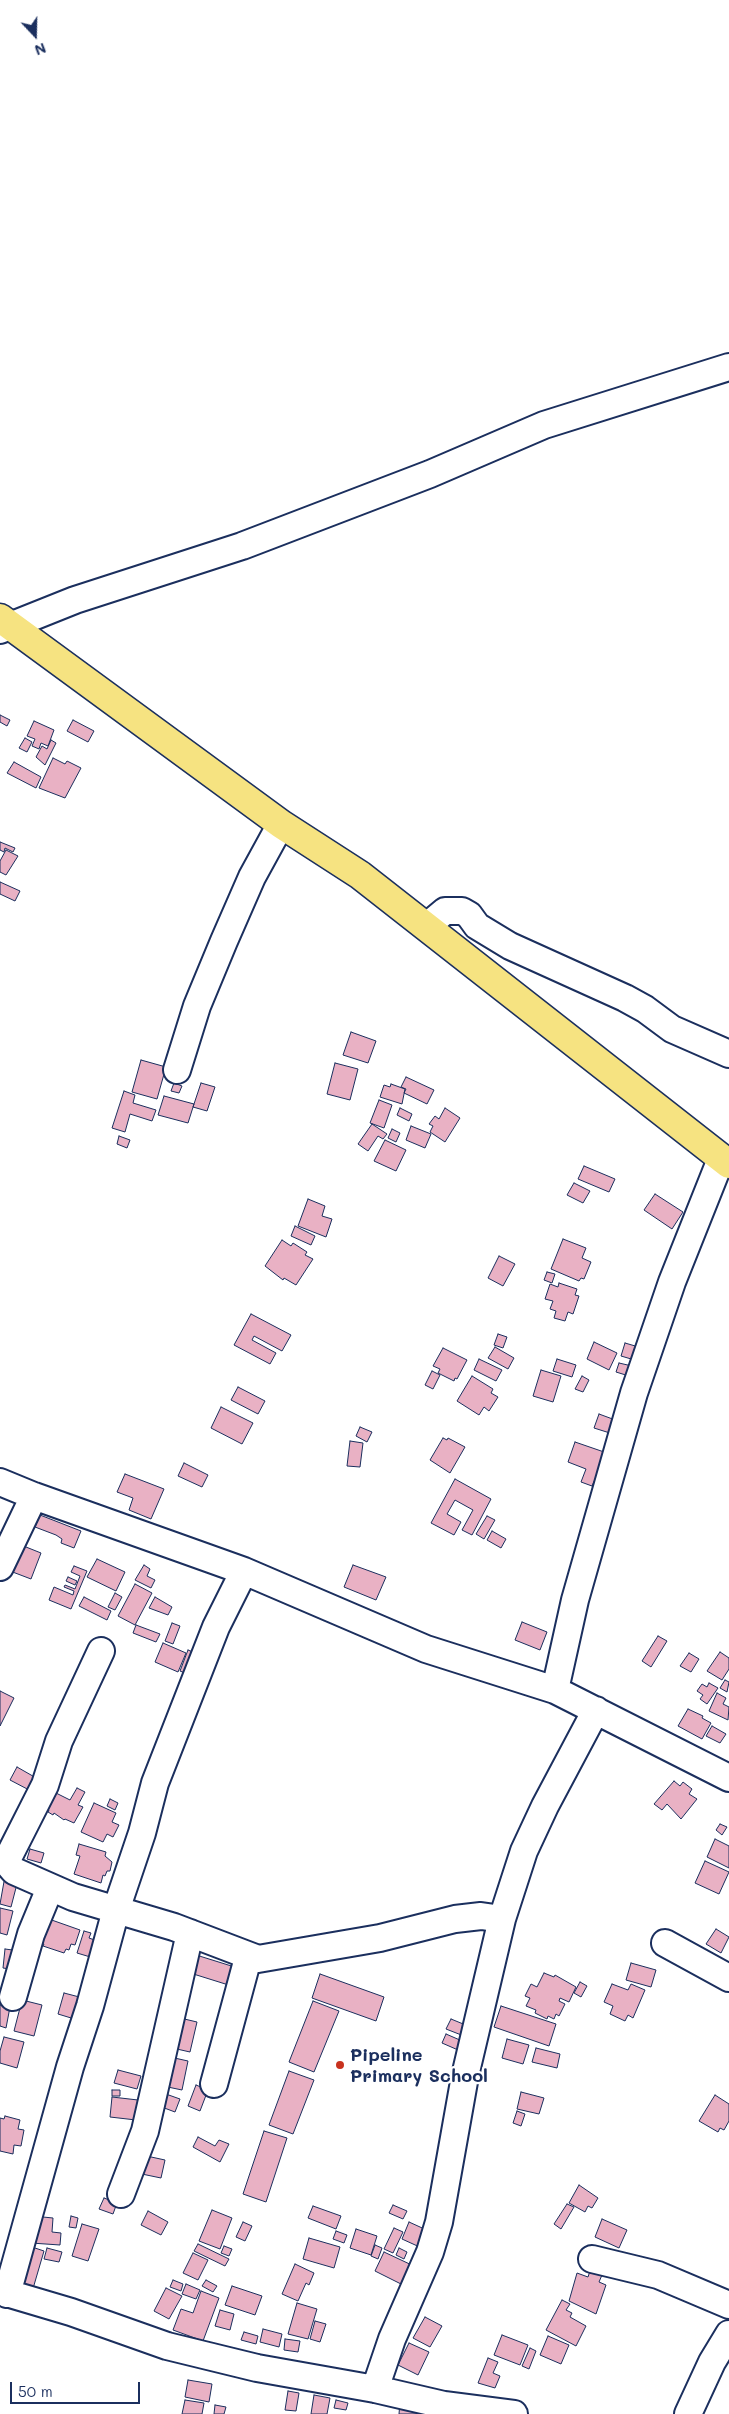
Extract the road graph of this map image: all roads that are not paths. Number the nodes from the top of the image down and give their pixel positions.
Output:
1 (729, 367) edge
2 (4, 625) edge
3 (281, 824) junction
4 (427, 926) junction
5 (729, 1054) edge
6 (177, 1070) dead end
7 (725, 1162) edge
8 (0, 1482) edge
9 (34, 1496) junction
10 (0, 1567) edge
11 (244, 1571) junction
12 (101, 1651) dead end
13 (555, 1690) junction
14 (596, 1710) junction
15 (729, 1778) edge
16 (50, 1888) junction
17 (116, 1910) junction
18 (502, 1919) junction
19 (190, 1933) junction
20 (664, 1943) dead end
21 (248, 1958) junction
22 (729, 1978) edge
23 (13, 1997) dead end
24 (214, 2084) dead end
25 (121, 2194) dead end
26 (592, 2259) dead end
27 (4, 2293) edge
28 (729, 2305) edge
29 (729, 2334) edge
30 (375, 2389) junction
31 (514, 2414) edge
32 (688, 2414) edge

1 - 2 street
2 - 3 main road
3 - 4 main road
3 - 6 street
4 - 5 street
4 - 7 main road
7 - 13 street
8 - 9 street
9 - 10 street
9 - 11 street
11 - 13 street
11 - 17 street
12 - 16 street
13 - 14 street
14 - 15 street
14 - 18 street
16 - 17 street
16 - 23 street
17 - 19 street
17 - 27 street
18 - 21 street
18 - 30 street
19 - 21 street
19 - 25 street
20 - 22 street
21 - 24 street
26 - 28 street
27 - 30 street
29 - 32 street
30 - 31 street

